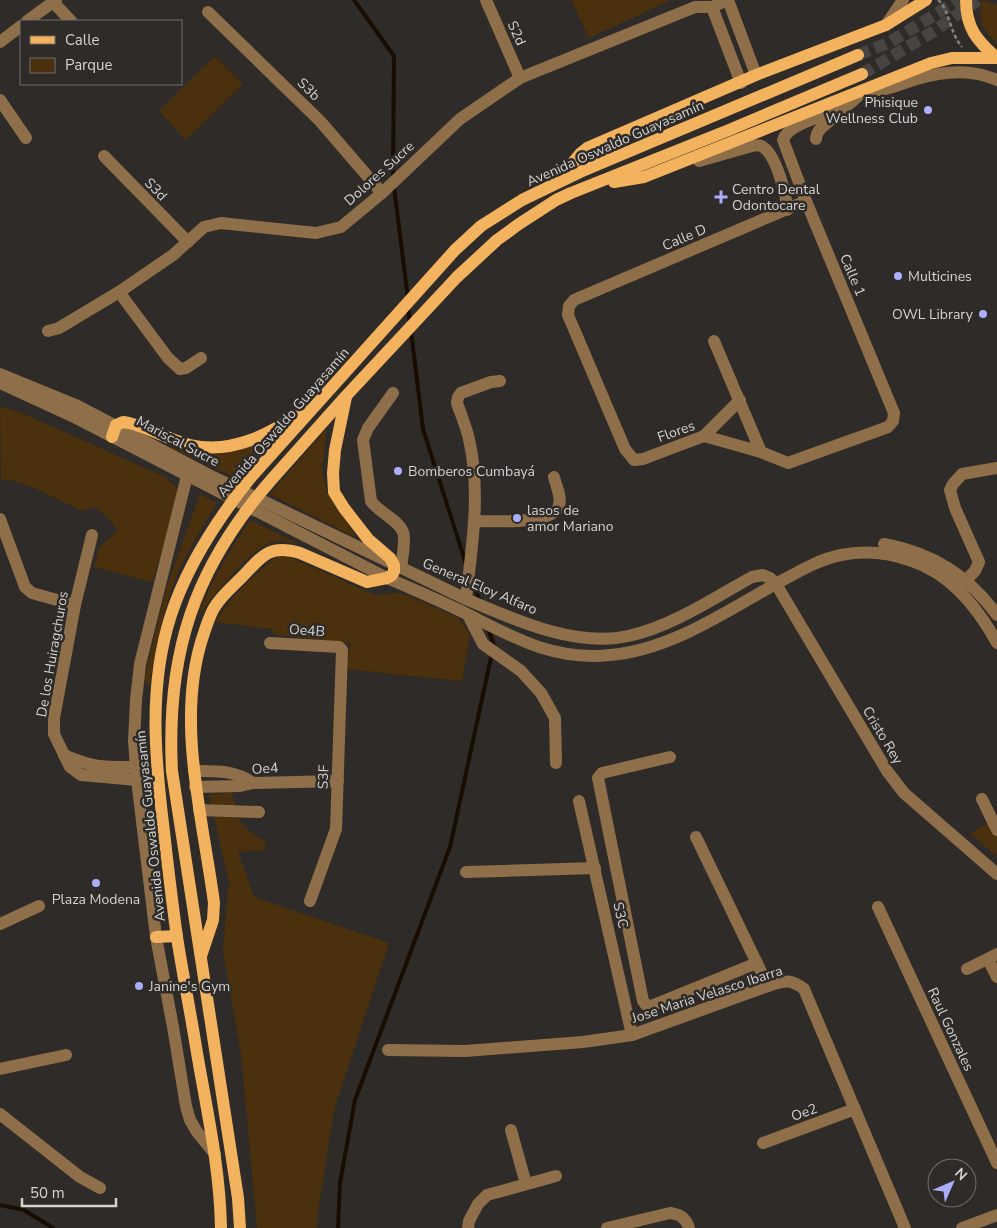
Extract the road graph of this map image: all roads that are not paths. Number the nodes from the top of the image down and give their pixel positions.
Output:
1 (486, 0) edge
2 (728, 0) edge
3 (903, 0) edge
4 (926, 0) edge
5 (966, 0) edge
6 (55, 1) edge
7 (712, 7) junction
8 (208, 12) dead end
9 (28, 20) edge
10 (70, 20) edge
11 (886, 26) junction
12 (20, 27) edge
13 (0, 42) edge
14 (858, 55) tunnel mouth
15 (997, 58) edge
16 (862, 74) tunnel mouth
17 (756, 75) junction
18 (520, 78) junction
19 (997, 80) edge
20 (741, 83) junction
21 (864, 90) junction
22 (0, 100) edge
23 (837, 110) junction
24 (26, 138) dead end
25 (816, 140) dead end
26 (104, 156) dead end
27 (644, 177) junction
28 (555, 184) junction
29 (589, 187) junction
30 (382, 193) junction
31 (806, 201) junction
32 (787, 210) junction
33 (188, 242) junction
34 (120, 292) junction
35 (574, 300) joint
36 (48, 331) dead end
37 (714, 341) dead end
38 (201, 358) dead end
39 (0, 374) edge
40 (500, 381) dead end
41 (0, 384) edge
42 (394, 393) dead end
43 (346, 396) junction
44 (321, 400) junction
45 (740, 400) junction
46 (893, 421) joint
47 (114, 431) junction
48 (704, 436) junction
49 (761, 452) junction
50 (997, 468) edge
51 (188, 470) junction
52 (554, 478) dead end
53 (0, 519) edge
54 (475, 521) junction
55 (293, 523) junction
56 (92, 535) dead end
57 (884, 544) dead end
58 (398, 567) junction
59 (387, 578) junction
60 (776, 584) junction
61 (961, 585) junction
62 (466, 599) junction
63 (75, 605) junction
64 (468, 615) junction
65 (997, 615) edge
66 (270, 642) dead end
67 (997, 643) edge
68 (341, 648) joint
69 (670, 757) dead end
70 (556, 763) dead end
71 (194, 771) junction
72 (136, 773) junction
73 (338, 781) junction
74 (253, 783) junction
75 (195, 786) junction
76 (982, 799) dead end
77 (579, 801) dead end
78 (199, 810) junction
79 (259, 812) dead end
80 (997, 830) edge
81 (696, 837) dead end
82 (594, 868) junction
83 (466, 872) dead end
84 (997, 874) edge
85 (310, 902) dead end
86 (39, 906) dead end
87 (878, 907) dead end
88 (0, 924) edge
89 (156, 936) junction
90 (177, 936) junction
91 (993, 956) edge
92 (201, 958) junction
93 (757, 963) junction
94 (966, 969) dead end
95 (997, 977) edge
96 (768, 986) junction
97 (632, 1035) junction
98 (388, 1050) dead end
99 (66, 1055) dead end
100 (0, 1070) edge
101 (855, 1109) junction
102 (0, 1114) edge
103 (511, 1130) dead end
104 (763, 1143) dead end
105 (215, 1154) junction
106 (997, 1163) edge
107 (556, 1176) dead end
108 (526, 1184) junction
109 (100, 1188) dead end
110 (997, 1216) edge
111 (221, 1228) edge
112 (240, 1228) edge
113 (468, 1228) edge
114 (606, 1228) edge
115 (689, 1228) edge
116 (905, 1228) edge
117 (962, 1228) edge

1 - 18 street, S2d
2 - 7 street, Dolores Sucre
2 - 17 street
3 - 11 street
4 - 11 main road
5 - 15 main road
6 - 9 street
6 - 10 street
7 - 18 street, Dolores Sucre
7 - 20 street
8 - 30 street, S3b
11 - 17 main road
12 - 13 street
14 - 28 main road, Avenida Oswaldo Guayasamín
15 - 21 main road
16 - 29 main road, Avenida Oswaldo Guayasamín
17 - 20 main road
18 - 30 street, Dolores Sucre
19 - 21 street
20 - 28 main road
21 - 23 street
21 - 27 main road
22 - 24 street
23 - 25 street
23 - 31 street, Calle 1
26 - 33 street, S3d
27 - 29 main road
27 - 32 street
28 - 44 main road, Avenida Oswaldo Guayasamín
29 - 43 main road, Avenida Oswaldo Guayasamín
30 - 33 street, Dolores Sucre
31 - 32 street, Calle D
31 - 46 street, Calle 1
32 - 35 street, Calle D
33 - 34 street, Dolores Sucre
34 - 36 street, Dolores Sucre
34 - 38 street
35 - 48 street, Flores
37 - 45 street
39 - 47 street, Mariscal Sucre
40 - 54 street
41 - 47 street, Mariscal Sucre
42 - 58 street
43 - 58 main road
43 - 92 main road, Avenida Oswaldo Guayasamín
44 - 47 main road
44 - 90 main road, Avenida Oswaldo Guayasamín
45 - 48 street
45 - 49 street
46 - 49 street, Flores
47 - 51 street, Mariscal Sucre
48 - 49 street, Flores
50 - 61 street
51 - 55 street, Mariscal Sucre
51 - 72 street
52 - 54 street
53 - 63 street
54 - 62 street
55 - 58 street, Mariscal Sucre
55 - 59 street
56 - 63 street, De los Huiragchuros
57 - 61 street
58 - 59 main road
58 - 62 street, General Eloy Alfaro
59 - 64 street
59 - 71 main road
60 - 61 street
60 - 62 street, General Eloy Alfaro
60 - 64 street
60 - 84 street, Cristo Rey
61 - 65 street
61 - 67 street
63 - 72 street, De los Huiragchuros
64 - 70 street
66 - 68 street, Oe4B
68 - 73 street, S3F
69 - 93 street
71 - 74 street
71 - 75 main road
72 - 89 street
73 - 74 street, Oe4
73 - 85 street, S3F
74 - 75 street, Oe4
75 - 78 main road
76 - 80 street
77 - 82 street, S3C
78 - 79 street
78 - 92 main road
81 - 93 street
82 - 83 street
82 - 97 street, S3C
86 - 88 street
87 - 106 street, Raul Gonzales
89 - 90 main road
89 - 105 street
90 - 105 main road, Avenida Oswaldo Guayasamín
91 - 94 street
91 - 95 street
92 - 112 main road, Avenida Oswaldo Guayasamín
93 - 96 street
96 - 97 street, Jose Maria Velasco Ibarra
96 - 101 street, Jose Maria Velasco Ibarra
97 - 98 street, Jose Maria Velasco Ibarra
99 - 100 street
101 - 104 street, Oe2
101 - 116 street, Jose Maria Velasco Ibarra
102 - 109 street
103 - 108 street
105 - 111 main road, Avenida Oswaldo Guayasamín
107 - 108 street
108 - 113 street
110 - 117 street
114 - 115 street

